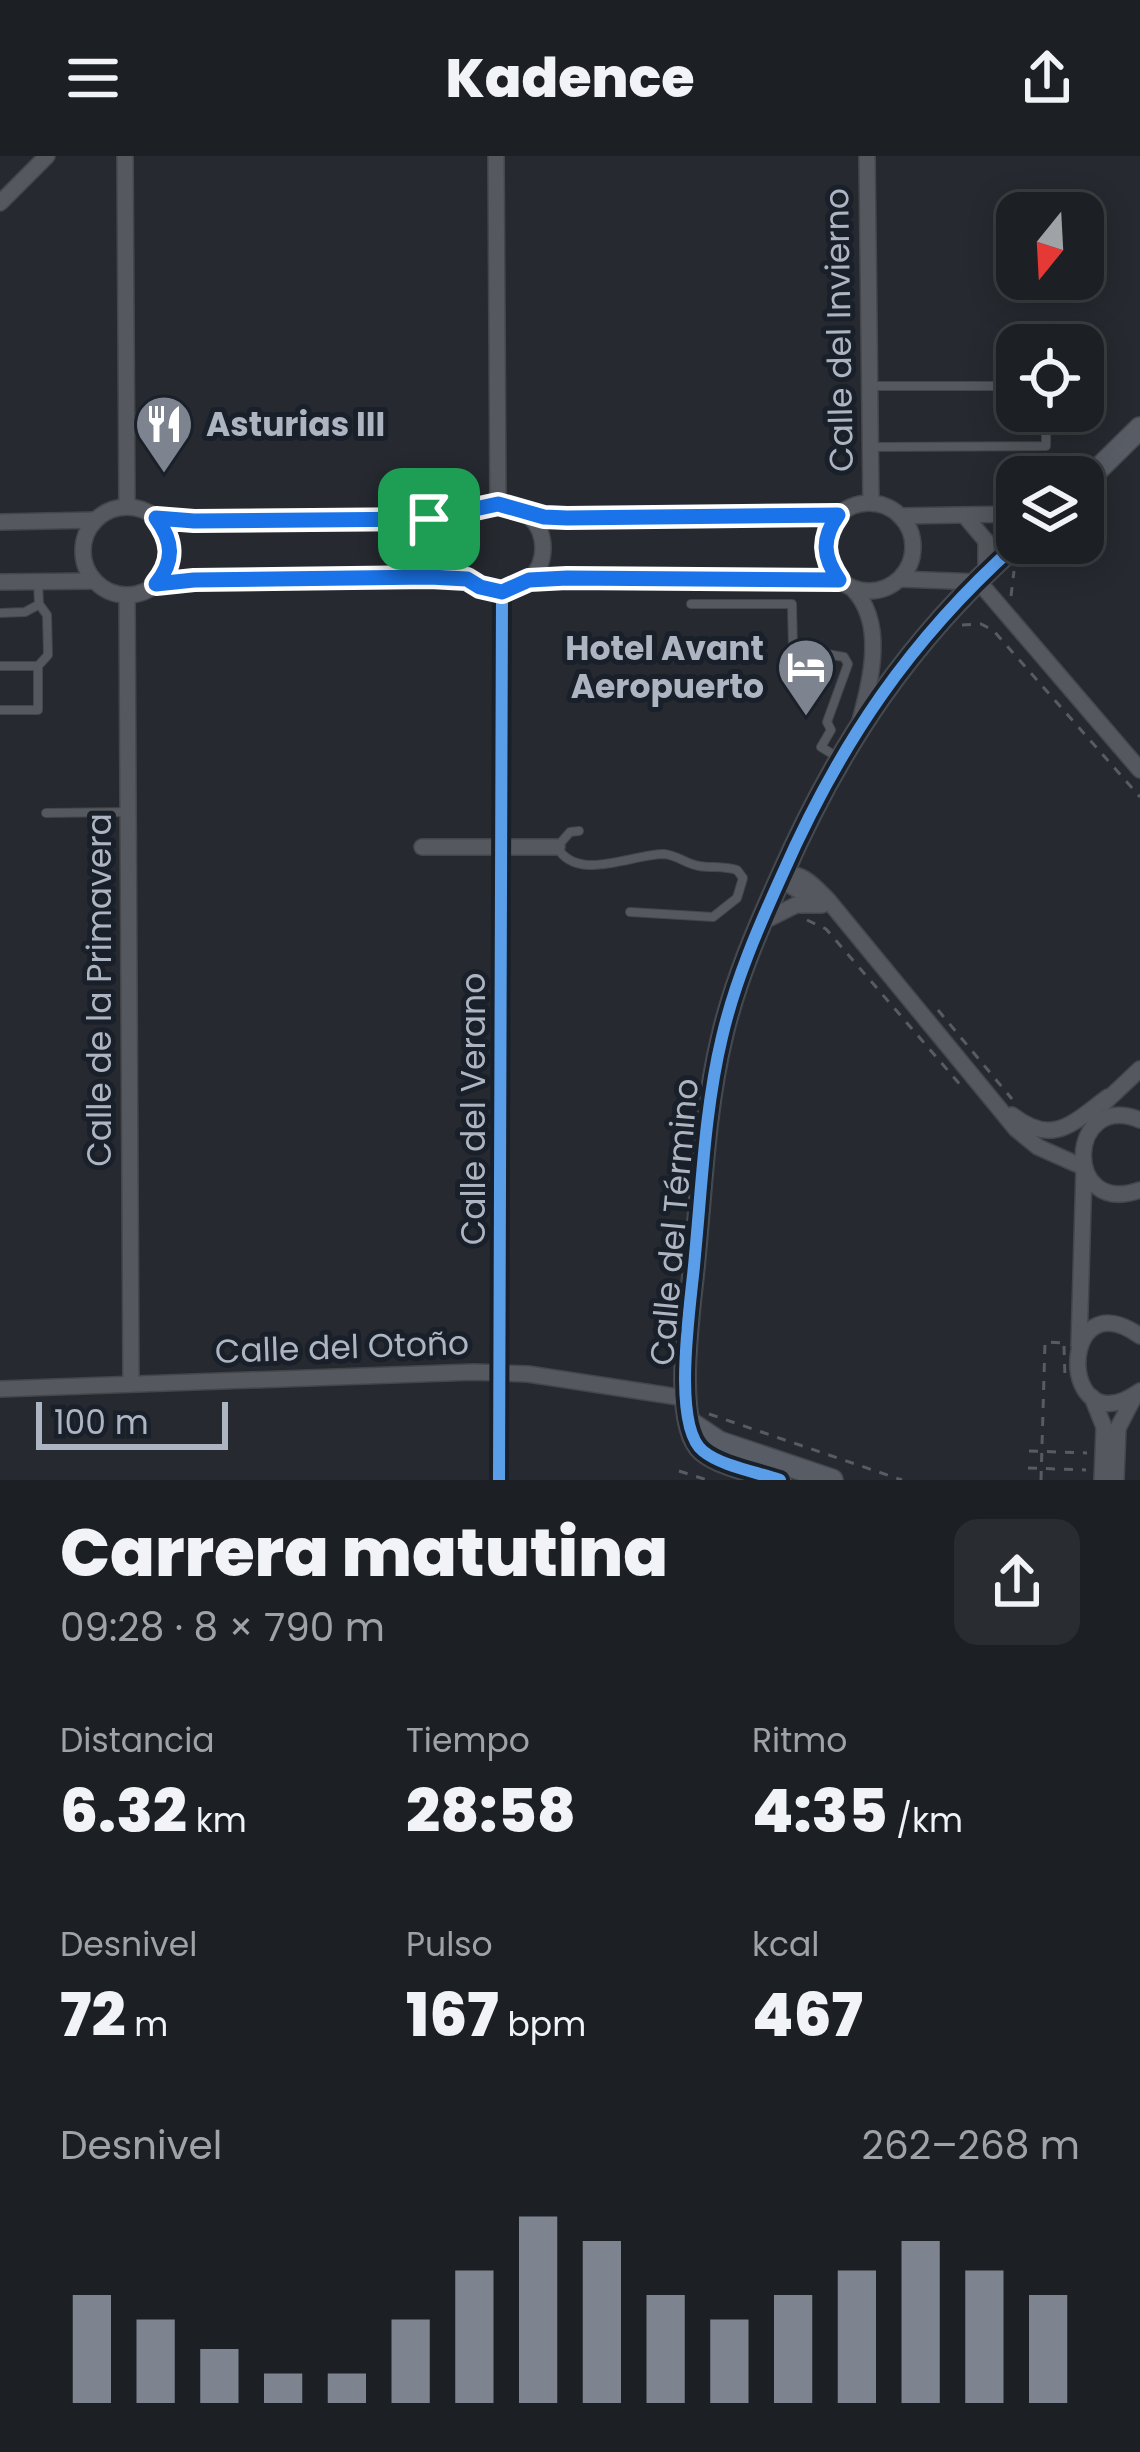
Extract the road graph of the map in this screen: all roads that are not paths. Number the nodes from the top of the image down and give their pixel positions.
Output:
1 (47, 156) edge
2 (124, 156) edge
3 (496, 156) edge
4 (867, 156) edge
5 (0, 203) edge
6 (871, 386) junction
7 (996, 386) edge
8 (1140, 428) edge
9 (1046, 432) edge
10 (871, 447) junction
11 (1104, 463) edge
12 (871, 502) junction
13 (498, 504) junction
14 (127, 506) junction
15 (473, 512) junction
16 (526, 513) junction
17 (838, 515) junction
18 (996, 515) edge
19 (900, 516) junction
20 (965, 516) junction
21 (156, 518) junction
22 (95, 520) junction
23 (0, 522) edge
24 (996, 564) edge
25 (982, 578) junction
26 (467, 579) junction
27 (900, 579) junction
28 (529, 580) junction
29 (38, 581) junction
30 (95, 581) junction
31 (0, 582) edge
32 (156, 584) junction
33 (845, 584) junction
34 (502, 592) junction
35 (127, 595) junction
36 (39, 604) junction
37 (692, 604) dead end
38 (0, 613) edge
39 (0, 666) edge
40 (38, 666) junction
41 (0, 710) edge
42 (859, 723) junction
43 (839, 758) junction
44 (1140, 770) edge
45 (128, 812) junction
46 (46, 813) dead end
47 (580, 830) dead end
48 (796, 842) junction
49 (499, 845) junction
50 (422, 847) dead end
51 (557, 847) junction
52 (782, 874) junction
53 (812, 883) junction
54 (822, 905) junction
55 (630, 912) dead end
56 (838, 916) junction
57 (759, 924) junction
58 (1140, 1069) edge
59 (1108, 1097) junction
60 (1004, 1109) junction
61 (1140, 1120) edge
62 (1088, 1133) junction
63 (1084, 1168) junction
64 (1140, 1190) edge
65 (1140, 1336) edge
66 (1072, 1344) junction
67 (500, 1372) junction
68 (131, 1384) junction
69 (0, 1388) edge
70 (1138, 1392) edge
71 (1090, 1394) junction
72 (691, 1410) junction
73 (1097, 1477) edge
74 (499, 1480) edge
75 (780, 1480) edge
76 (832, 1480) edge
77 (1116, 1480) edge

1 - 5 street
2 - 14 street
3 - 13 street
4 - 6 street, Calle del Invierno
6 - 7 lane
6 - 10 street, Calle del Invierno
8 - 11 street
9 - 10 lane
10 - 12 street, Calle del Invierno
12 - 17 street
12 - 19 street
13 - 15 street
13 - 16 street
14 - 21 street
14 - 22 street
15 - 21 street
15 - 26 street
16 - 17 street
16 - 28 street
17 - 33 street
18 - 20 street
19 - 20 street
19 - 27 street
20 - 25 street
21 - 32 street
22 - 23 street
22 - 30 street
24 - 25 street, Calle del Término
25 - 27 street
25 - 42 street, Calle del Término
25 - 44 street
26 - 32 street
26 - 34 street
27 - 33 street
28 - 33 street
28 - 34 street
29 - 30 street
29 - 31 street
29 - 36 lane
30 - 35 street
32 - 35 street
33 - 42 street
34 - 49 street, Calle del Verano
35 - 45 street, Calle de la Primavera
36 - 38 lane
36 - 40 lane
37 - 43 lane
39 - 40 lane
40 - 41 lane
42 - 43 street, Calle del Término
43 - 48 street, Calle del Término
45 - 46 lane
45 - 68 street, Calle de la Primavera
47 - 51 lane
48 - 52 street, Calle del Término
48 - 53 street
49 - 50 street
49 - 51 street
49 - 67 street, Calle del Verano
51 - 55 lane
52 - 53 street
52 - 54 street
52 - 57 street, Calle del Término
53 - 56 street
54 - 56 street
54 - 57 street
56 - 60 street
57 - 72 street, Calle del Término
58 - 59 street
59 - 60 street
59 - 62 street
60 - 63 street
61 - 62 street
62 - 63 street
63 - 64 street
63 - 66 street
65 - 66 street
66 - 71 street
67 - 68 street, Calle del Otoño
67 - 72 street, Calle del Otoño
67 - 74 street, Calle del Verano
68 - 69 street, Calle del Otoño
70 - 71 street
70 - 77 street
71 - 73 street
72 - 75 street
72 - 76 street

